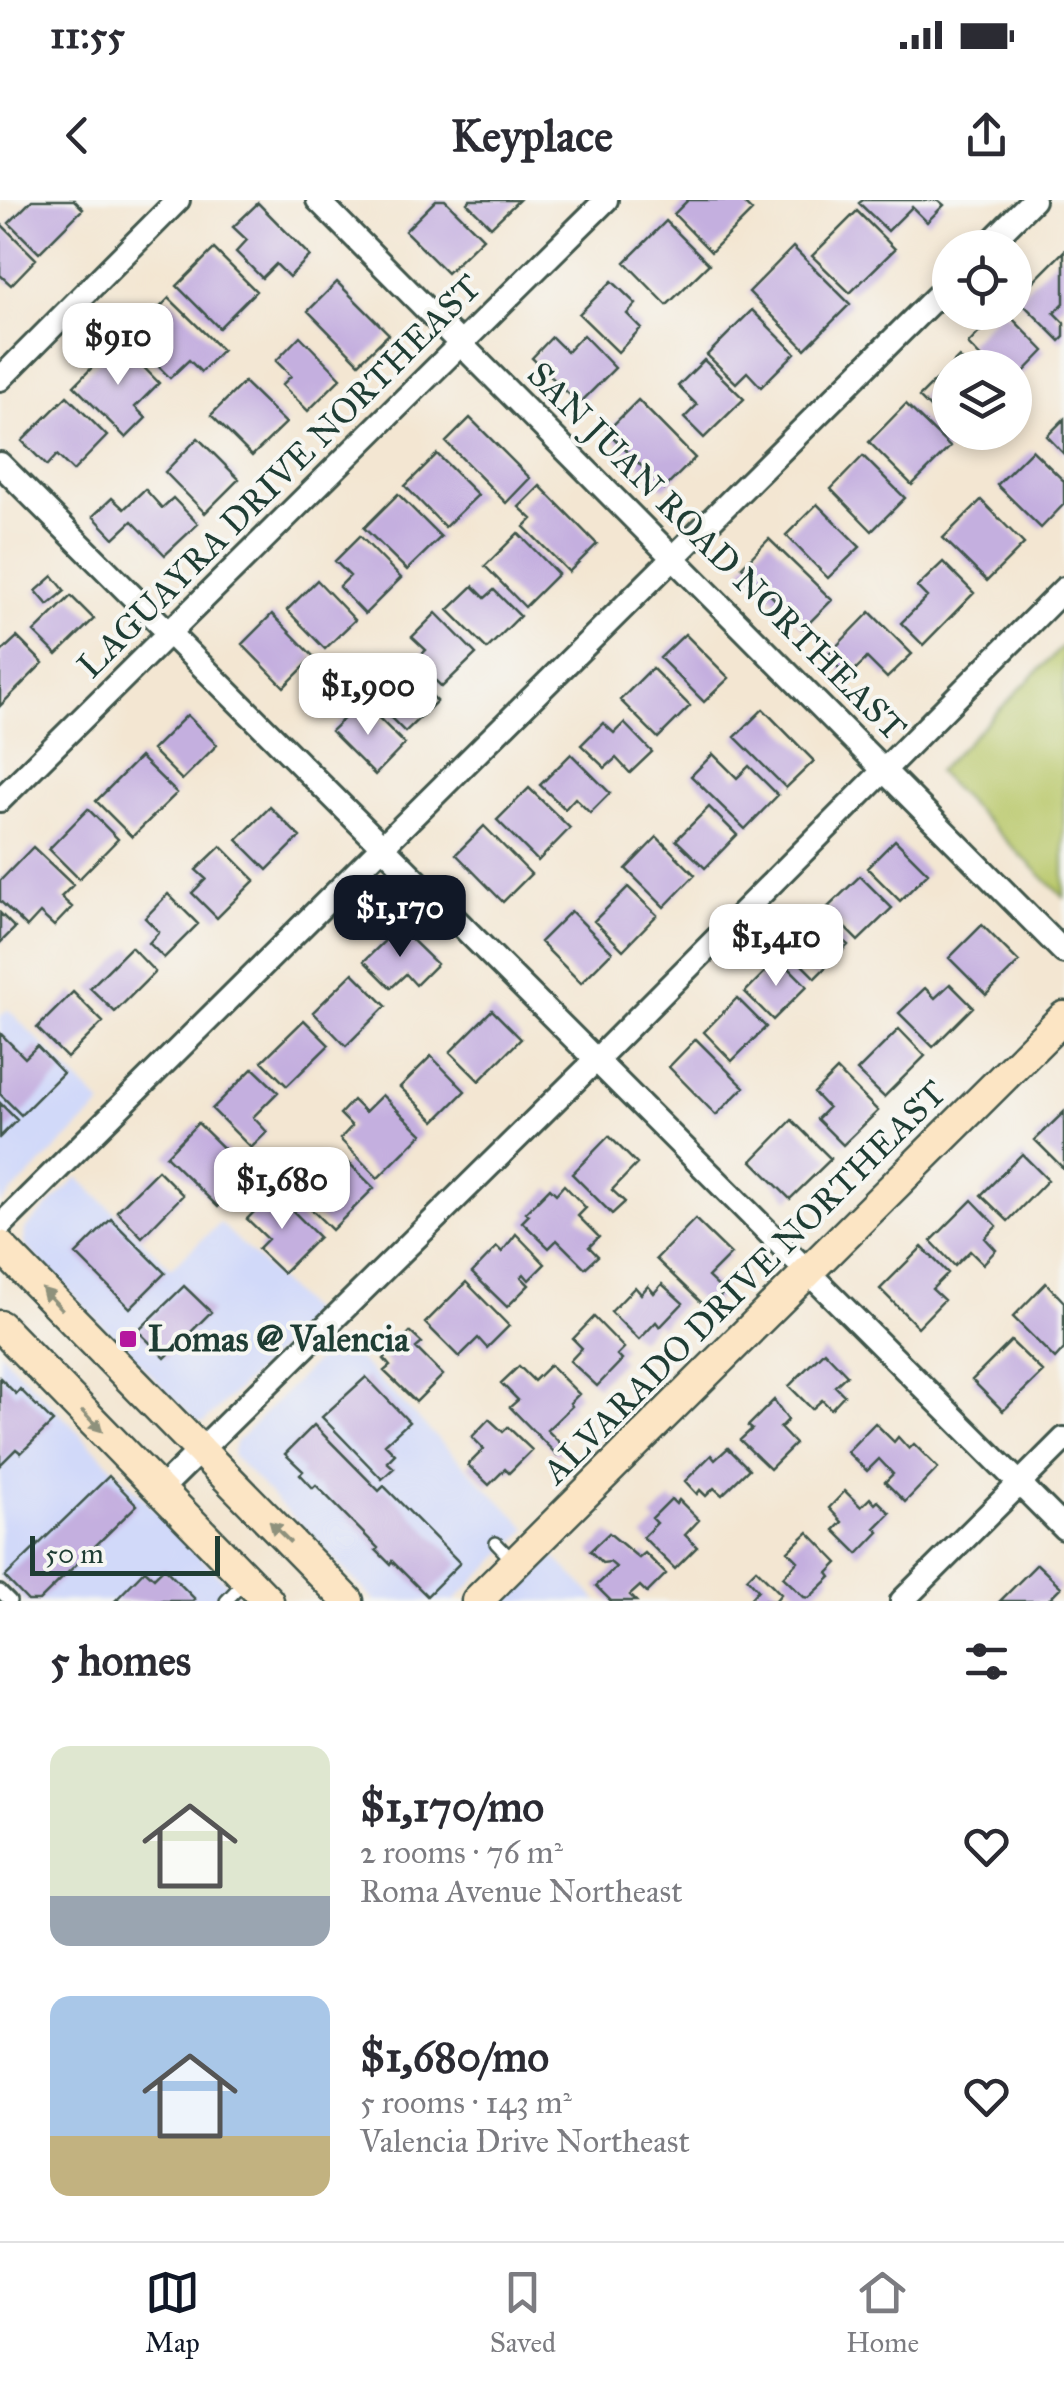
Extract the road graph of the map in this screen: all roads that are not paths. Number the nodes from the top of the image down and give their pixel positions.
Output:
1 (178, 200) edge
2 (318, 200) edge
3 (606, 200) edge
4 (1033, 200) edge
5 (1003, 230) edge
6 (932, 301) edge
7 (463, 344) junction
8 (0, 380) edge
9 (0, 464) edge
10 (673, 560) junction
11 (1064, 589) edge
12 (169, 635) junction
13 (884, 768) junction
14 (0, 800) edge
15 (384, 845) junction
16 (1064, 952) edge
17 (1064, 1017) edge
18 (596, 1060) junction
19 (0, 1226) edge
20 (0, 1246) edge
21 (808, 1270) junction
22 (0, 1326) edge
23 (1064, 1439) edge
24 (199, 1450) junction
25 (1019, 1483) junction
26 (160, 1490) junction
27 (1064, 1528) edge
28 (0, 1591) edge
29 (247, 1594) edge
30 (10, 1601) edge
31 (348, 1601) edge
32 (476, 1601) edge
33 (902, 1601) edge

1 - 8 street
2 - 7 street, SAN JUAN ROAD NORTHEAST
3 - 7 street, LAGUAYRA DRIVE NORTHEAST
4 - 5 street
6 - 10 street
7 - 10 street, SAN JUAN ROAD NORTHEAST
7 - 12 street, LAGUAYRA DRIVE NORTHEAST
9 - 12 street
10 - 13 street, SAN JUAN ROAD NORTHEAST
10 - 15 street
11 - 13 street
12 - 14 street, LAGUAYRA DRIVE NORTHEAST
12 - 15 street
13 - 16 street, SAN JUAN ROAD NORTHEAST
13 - 18 street
15 - 18 street
15 - 19 street
17 - 21 main road, ALVARADO DRIVE NORTHEAST
18 - 21 street
18 - 24 street
24 -> 20 main road
21 - 25 street
21 - 32 main road, ALVARADO DRIVE NORTHEAST
22 -> 26 main road
23 - 25 street
24 - 26 street
31 -> 24 main road
25 - 27 street
25 - 33 street
26 - 29 main road
28 - 30 lane

